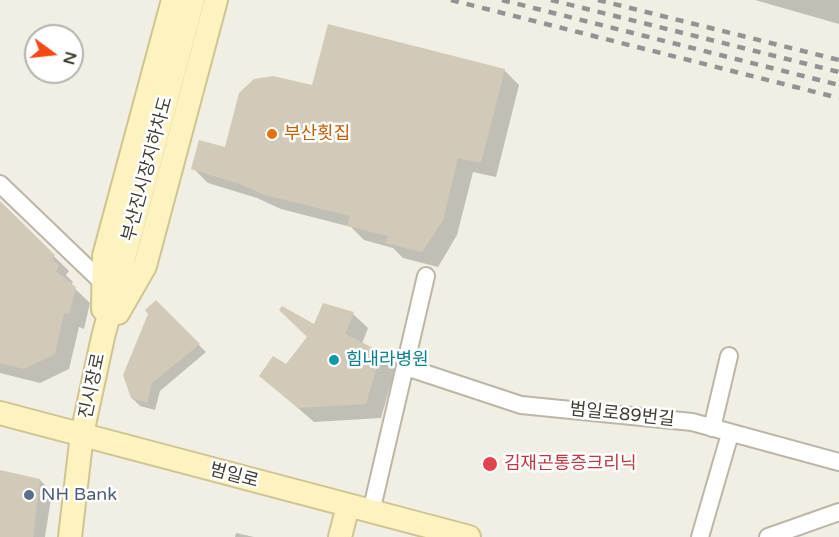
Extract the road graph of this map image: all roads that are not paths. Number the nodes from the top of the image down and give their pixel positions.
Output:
1 (173, 0) edge
2 (193, 0) edge
3 (216, 0) edge
4 (0, 184) edge
5 (426, 276) dead end
6 (102, 282) junction
7 (103, 337) junction
8 (729, 356) dead end
9 (406, 367) junction
10 (0, 413) edge
11 (712, 428) junction
12 (82, 434) junction
13 (730, 434) junction
14 (839, 462) edge
15 (348, 506) junction
16 (370, 512) junction
17 (839, 512) edge
18 (70, 537) edge
19 (340, 537) edge
20 (469, 537) edge
21 (700, 537) edge
22 (768, 537) edge

1 - 6 main road
2 - 7 main road, 부산진시장지하차도
3 - 7 main road
4 - 6 street
5 - 9 street
6 - 7 main road
7 - 12 main road, 진시장로
8 - 11 street
9 - 11 street, 범일로89번길
9 - 16 street
10 - 12 main road, 범일로
11 - 13 street, 범일로89번길
12 - 15 main road, 범일로
12 - 18 main road, 진시장로
13 - 14 street, 범일로89번길
13 - 21 street
15 - 16 main road, 범일로
15 - 19 main road
16 - 20 main road, 범일로
17 - 22 street

